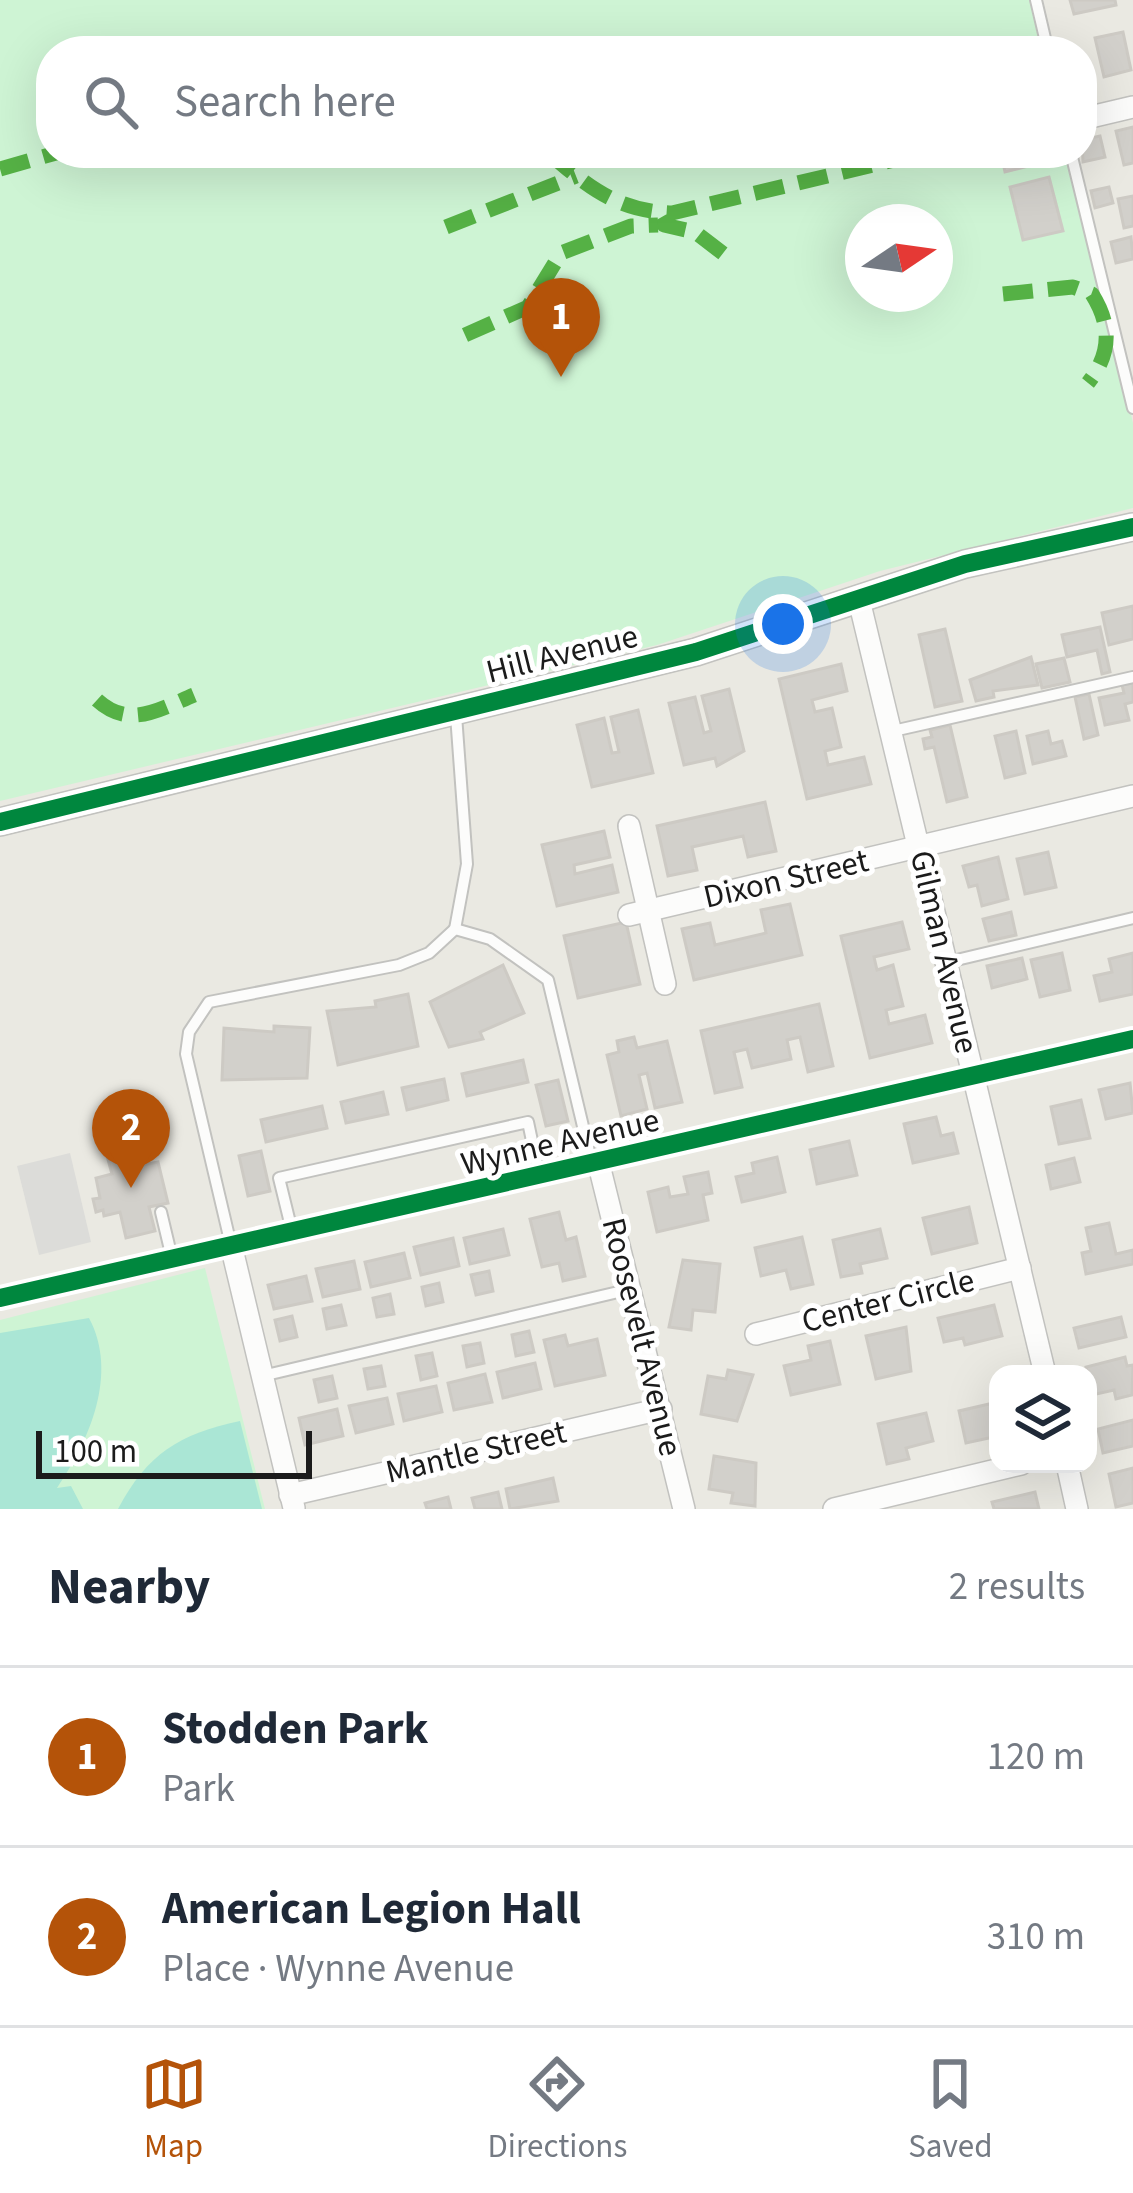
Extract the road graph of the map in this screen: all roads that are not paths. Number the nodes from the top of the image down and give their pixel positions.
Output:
1 (1036, 0) edge
2 (1044, 36) edge
3 (1133, 107) edge
4 (1097, 115) edge
5 (1075, 168) edge
6 (1133, 408) edge
7 (1133, 527) edge
8 (859, 600) junction
9 (1133, 677) edge
10 (455, 711) junction
11 (893, 731) junction
12 (1133, 796) edge
13 (0, 821) edge
14 (628, 826) dead end
15 (920, 847) junction
16 (639, 913) junction
17 (1133, 918) edge
18 (455, 929) junction
19 (948, 962) junction
20 (665, 984) dead end
21 (1133, 1039) edge
22 (973, 1076) junction
23 (596, 1165) junction
24 (540, 1177) junction
25 (161, 1212) dead end
26 (292, 1232) junction
27 (231, 1245) junction
28 (172, 1258) junction
29 (1020, 1268) junction
30 (631, 1289) junction
31 (0, 1298) edge
32 (755, 1334) dead end
33 (1044, 1365) edge
34 (262, 1376) junction
35 (661, 1409) junction
36 (989, 1472) edge
37 (1069, 1473) edge
38 (292, 1502) edge
39 (684, 1509) edge
40 (834, 1509) edge
41 (1077, 1509) edge

1 - 2 lane
3 - 4 street
5 - 6 lane
7 - 8 street, Hill Avenue
8 - 10 street, Hill Avenue
8 - 11 street, Gilman Avenue
9 - 11 lane
10 - 13 street, Hill Avenue
10 - 18 lane
11 - 15 street, Gilman Avenue
12 - 15 street, Dixon Street
14 - 16 street
15 - 16 street, Dixon Street
15 - 19 street, Gilman Avenue
16 - 20 street
17 - 19 lane
18 - 23 lane
18 - 27 lane
19 - 22 street, Gilman Avenue
21 - 22 street, Wynne Avenue
22 - 23 street, Wynne Avenue
22 - 29 street, Gilman Avenue
23 - 24 street, Wynne Avenue
23 - 30 street, Roosevelt Avenue
24 - 26 street, Wynne Avenue
24 - 26 lane
25 - 28 lane
26 - 27 street, Wynne Avenue
27 - 28 street, Wynne Avenue
27 - 34 street
28 - 31 street, Wynne Avenue
29 - 32 street, Center Circle
29 - 33 street, Gilman Avenue
30 - 34 lane
30 - 35 street, Roosevelt Avenue
34 - 38 street
35 - 38 street, Mantle Street
35 - 39 street, Roosevelt Avenue
36 - 40 street
37 - 41 street

